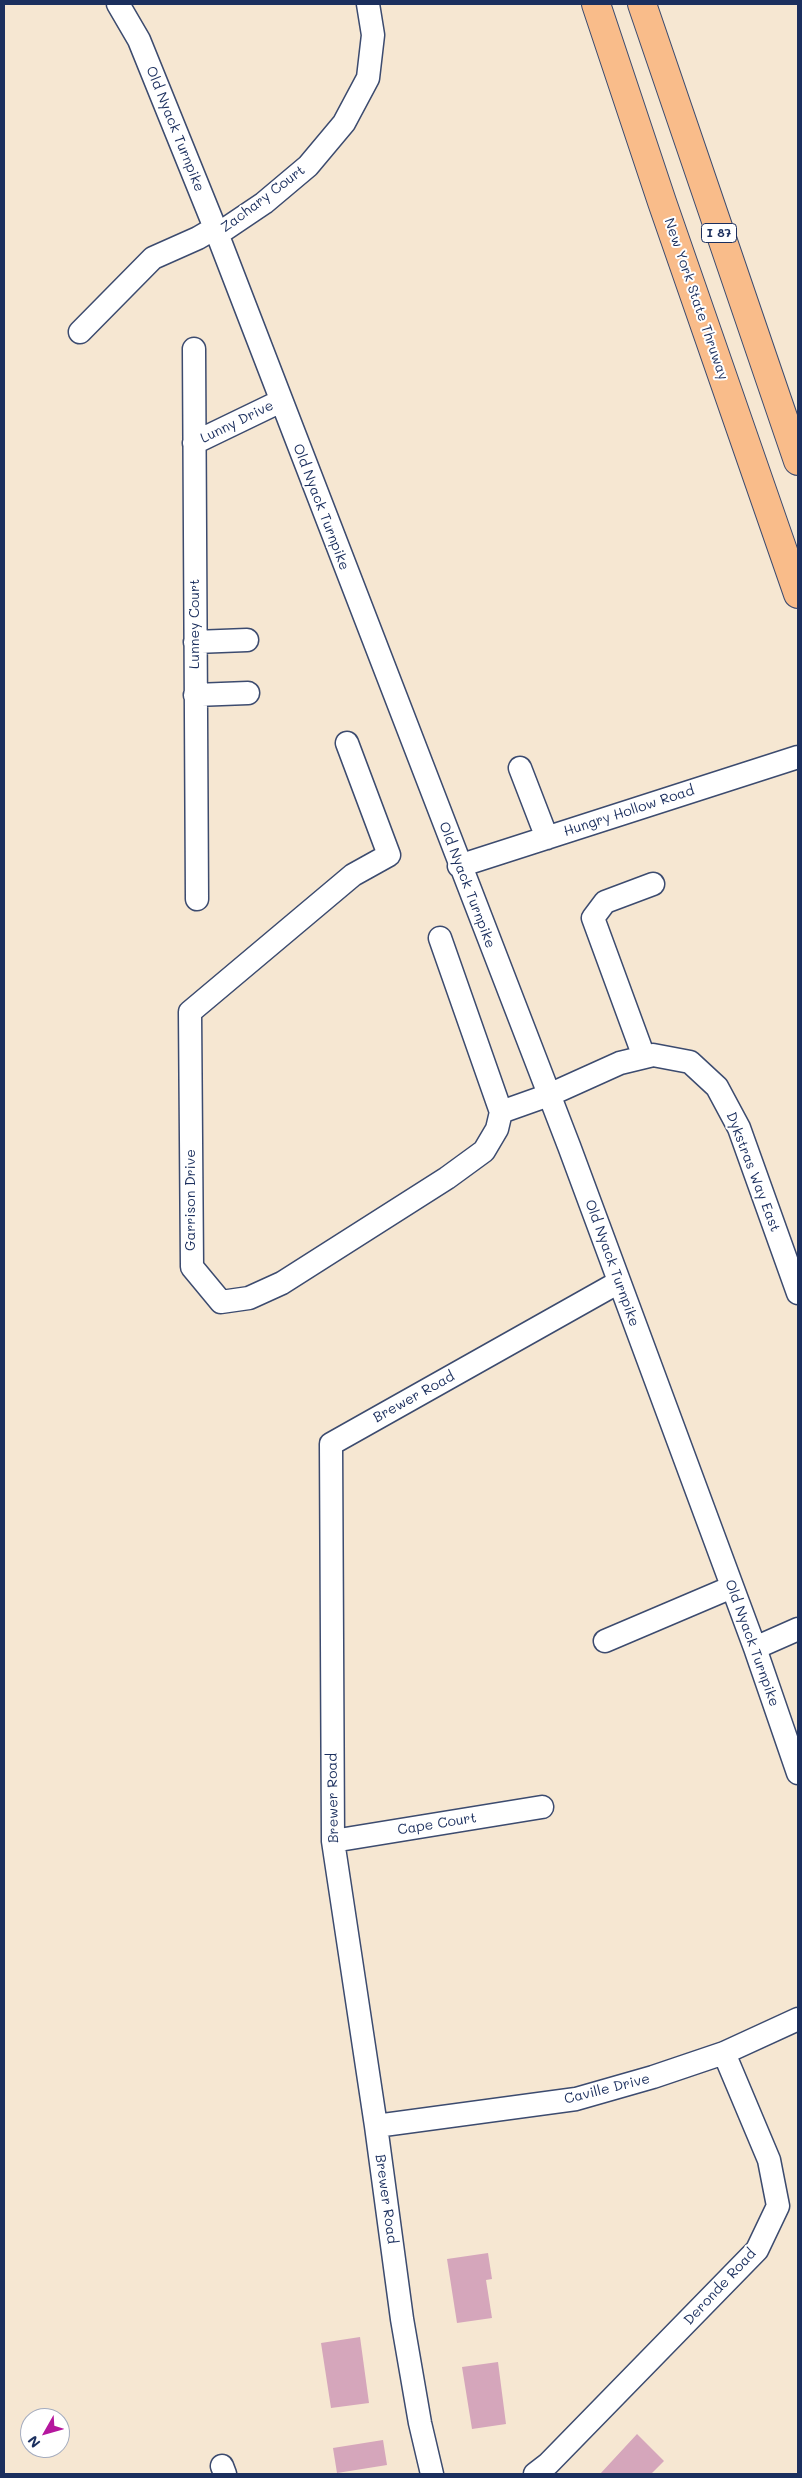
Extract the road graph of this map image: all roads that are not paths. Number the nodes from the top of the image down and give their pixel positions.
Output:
1 (118, 4) edge
2 (368, 4) edge
3 (596, 4) edge
4 (642, 4) edge
5 (216, 231) junction
6 (80, 332) dead end
7 (194, 349) dead end
8 (281, 401) junction
9 (194, 443) junction
10 (798, 461) edge
11 (798, 594) edge
12 (248, 640) dead end
13 (194, 642) junction
14 (248, 693) dead end
15 (195, 695) junction
16 (347, 743) dead end
17 (793, 758) edge
18 (520, 768) dead end
19 (547, 838) junction
20 (460, 866) junction
21 (653, 884) dead end
22 (197, 899) dead end
23 (440, 938) dead end
24 (644, 1057) junction
25 (549, 1095) junction
26 (501, 1112) junction
27 (619, 1282) junction
28 (798, 1294) edge
29 (732, 1587) junction
30 (798, 1629) edge
31 (605, 1641) dead end
32 (798, 1646) edge
33 (757, 1654) junction
34 (798, 1773) edge
35 (542, 1807) dead end
36 (333, 1841) junction
37 (798, 2020) edge
38 (724, 2053) junction
39 (376, 2126) junction
40 (432, 2474) edge
41 (535, 2474) edge

1 - 5 street, Old Nyack Turnpike
2 - 5 street, Zachary Court
3 - 11 highway, New York State Thruway
4 - 10 highway, I 87
5 - 6 street, Zachary Court
5 - 8 street, Old Nyack Turnpike
7 - 9 street, Lunney Court
8 - 9 street, Lunny Drive
8 - 20 street, Old Nyack Turnpike
9 - 13 street, Lunney Court
12 - 13 street
13 - 15 street, Lunney Court
14 - 15 street
15 - 22 street, Lunney Court
16 - 26 street, Garrison Drive
17 - 19 street, Hungry Hollow Road
18 - 19 street
19 - 20 street, Hungry Hollow Road
20 - 25 street, Old Nyack Turnpike
21 - 24 street
23 - 26 street
24 - 25 street, Dykstras Way East
24 - 28 street, Dykstras Way East
25 - 26 street
25 - 27 street, Old Nyack Turnpike
27 - 29 street, Old Nyack Turnpike
27 - 36 street, Brewer Road
29 - 31 street
29 - 33 street, Old Nyack Turnpike
30 - 33 street
32 - 33 street
33 - 34 street, Old Nyack Turnpike
35 - 36 street, Cape Court
36 - 39 street, Brewer Road
37 - 38 street, Caville Drive
38 - 39 street, Caville Drive
38 - 41 street, Deronde Road
39 - 40 street, Brewer Road

